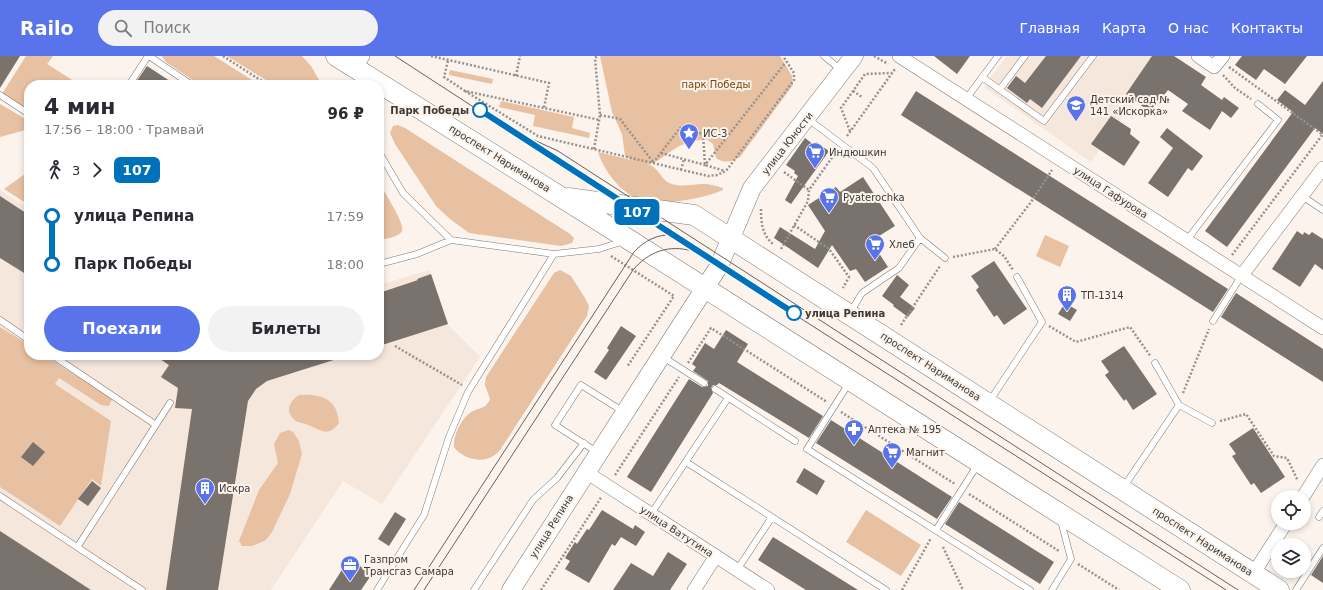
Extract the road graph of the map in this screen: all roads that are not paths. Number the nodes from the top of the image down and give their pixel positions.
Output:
1 (149, 56) edge
2 (336, 56) edge
3 (824, 56) edge
4 (854, 56) edge
5 (900, 56) edge
6 (998, 56) edge
7 (1025, 56) edge
8 (1093, 56) edge
9 (1198, 56) edge
10 (1219, 61) edge
11 (360, 62) edge
12 (842, 71) junction
13 (982, 77) junction
14 (132, 80) edge
15 (185, 80) edge
16 (375, 80) edge
17 (384, 88) edge
18 (1000, 89) junction
19 (0, 95) edge
20 (966, 99) junction
21 (1258, 104) road end
22 (24, 111) edge
23 (806, 118) junction
24 (384, 161) edge
25 (1323, 168) edge
26 (1302, 196) junction
27 (562, 197) junction
28 (1323, 210) edge
29 (731, 238) junction
30 (920, 238) junction
31 (451, 240) junction
32 (629, 240) junction
33 (1187, 240) junction
34 (554, 254) junction
35 (945, 258) road end
36 (384, 263) edge
37 (1242, 275) junction
38 (1018, 277) road end
39 (705, 288) junction
40 (850, 314) junction
41 (0, 320) edge
42 (1212, 321) road end
43 (1323, 328) edge
44 (24, 337) edge
45 (660, 355) junction
46 (59, 360) edge
47 (1155, 363) road end
48 (851, 381) junction
49 (704, 383) dead end
50 (715, 389) dead end
51 (728, 398) junction
52 (170, 403) dead end
53 (988, 403) junction
54 (1179, 405) junction
55 (624, 412) junction
56 (1212, 423) road end
57 (156, 425) junction
58 (795, 441) dead end
59 (591, 448) junction
60 (686, 462) junction
61 (979, 462) junction
62 (1323, 465) edge
63 (586, 472) junction
64 (1123, 489) junction
65 (1307, 490) edge
66 (0, 496) edge
67 (1323, 511) edge
68 (1058, 513) junction
69 (651, 514) junction
70 (772, 517) junction
71 (1319, 517) dead end
72 (936, 530) junction
73 (1282, 530) edge
74 (78, 546) junction
75 (1323, 548) edge
76 (716, 556) junction
77 (737, 570) junction
78 (1254, 574) junction
79 (142, 590) edge
80 (377, 590) edge
81 (474, 590) edge
82 (511, 590) edge
83 (694, 590) edge
84 (768, 590) edge
85 (886, 590) edge
86 (1030, 590) edge
87 (1052, 590) edge
88 (1180, 590) edge
89 (1279, 590) edge
90 (1296, 590) edge

1 - 14 lane
1 - 15 lane
2 - 11 main road, проспект Нариманова
3 - 12 lane
4 - 12 street, улица Юности
5 - 20 street, улица Гафурова
6 - 13 lane
7 - 18 lane
8 - 18 lane
9 - 10 street
11 - 16 main road, проспект Нариманова
12 - 23 street, улица Юности
13 - 18 lane
13 - 20 lane
17 - 27 main road, проспект Нариманова
19 - 22 lane
20 - 33 street, улица Гафурова
21 - 33 lane
23 - 29 street, улица Юности
23 - 30 lane
24 - 31 lane
25 - 26 street
26 - 28 lane
26 - 37 street
27 - 29 main road, проспект Нариманова
27 - 32 main road, проспект Нариманова
29 - 39 street, улица Репина
29 - 40 main road, проспект Нариманова
30 - 35 lane
30 - 40 lane
31 - 34 lane
31 - 36 lane
32 - 34 lane
32 - 39 main road, проспект Нариманова
33 - 37 street, улица Гафурова
34 - 80 lane
37 - 42 lane
37 - 43 street, улица Гафурова
38 - 53 lane
39 - 45 street, улица Репина
39 - 48 main road, проспект Нариманова
40 - 53 main road, проспект Нариманова
41 - 44 lane
45 - 49 lane
45 - 55 street, улица Репина
46 - 57 lane
47 - 54 lane
48 - 61 main road, проспект Нариманова
48 - 72 lane
50 - 51 lane
51 - 58 lane
51 - 60 lane
52 - 57 lane
53 - 64 main road, проспект Нариманова
54 - 56 lane
54 - 64 lane
55 - 59 street, улица Репина
55 - 59 lane
57 - 74 lane
59 - 63 street, улица Репина
59 - 81 lane
60 - 69 lane
60 - 70 lane
61 - 68 main road, проспект Нариманова
61 - 72 lane
62 - 65 street
63 - 69 street, улица Ватутина
63 - 82 street, улица Репина
64 - 78 main road, проспект Нариманова
66 - 74 lane
67 - 71 lane
68 - 87 lane
68 - 88 main road, проспект Нариманова
69 - 76 street, улица Ватутина
70 - 77 lane
70 - 85 lane
72 - 86 lane
73 - 78 street
74 - 79 lane
75 - 90 lane
76 - 77 street, улица Ватутина
76 - 83 street
77 - 84 street, улица Ватутина
78 - 89 main road, проспект Нариманова

